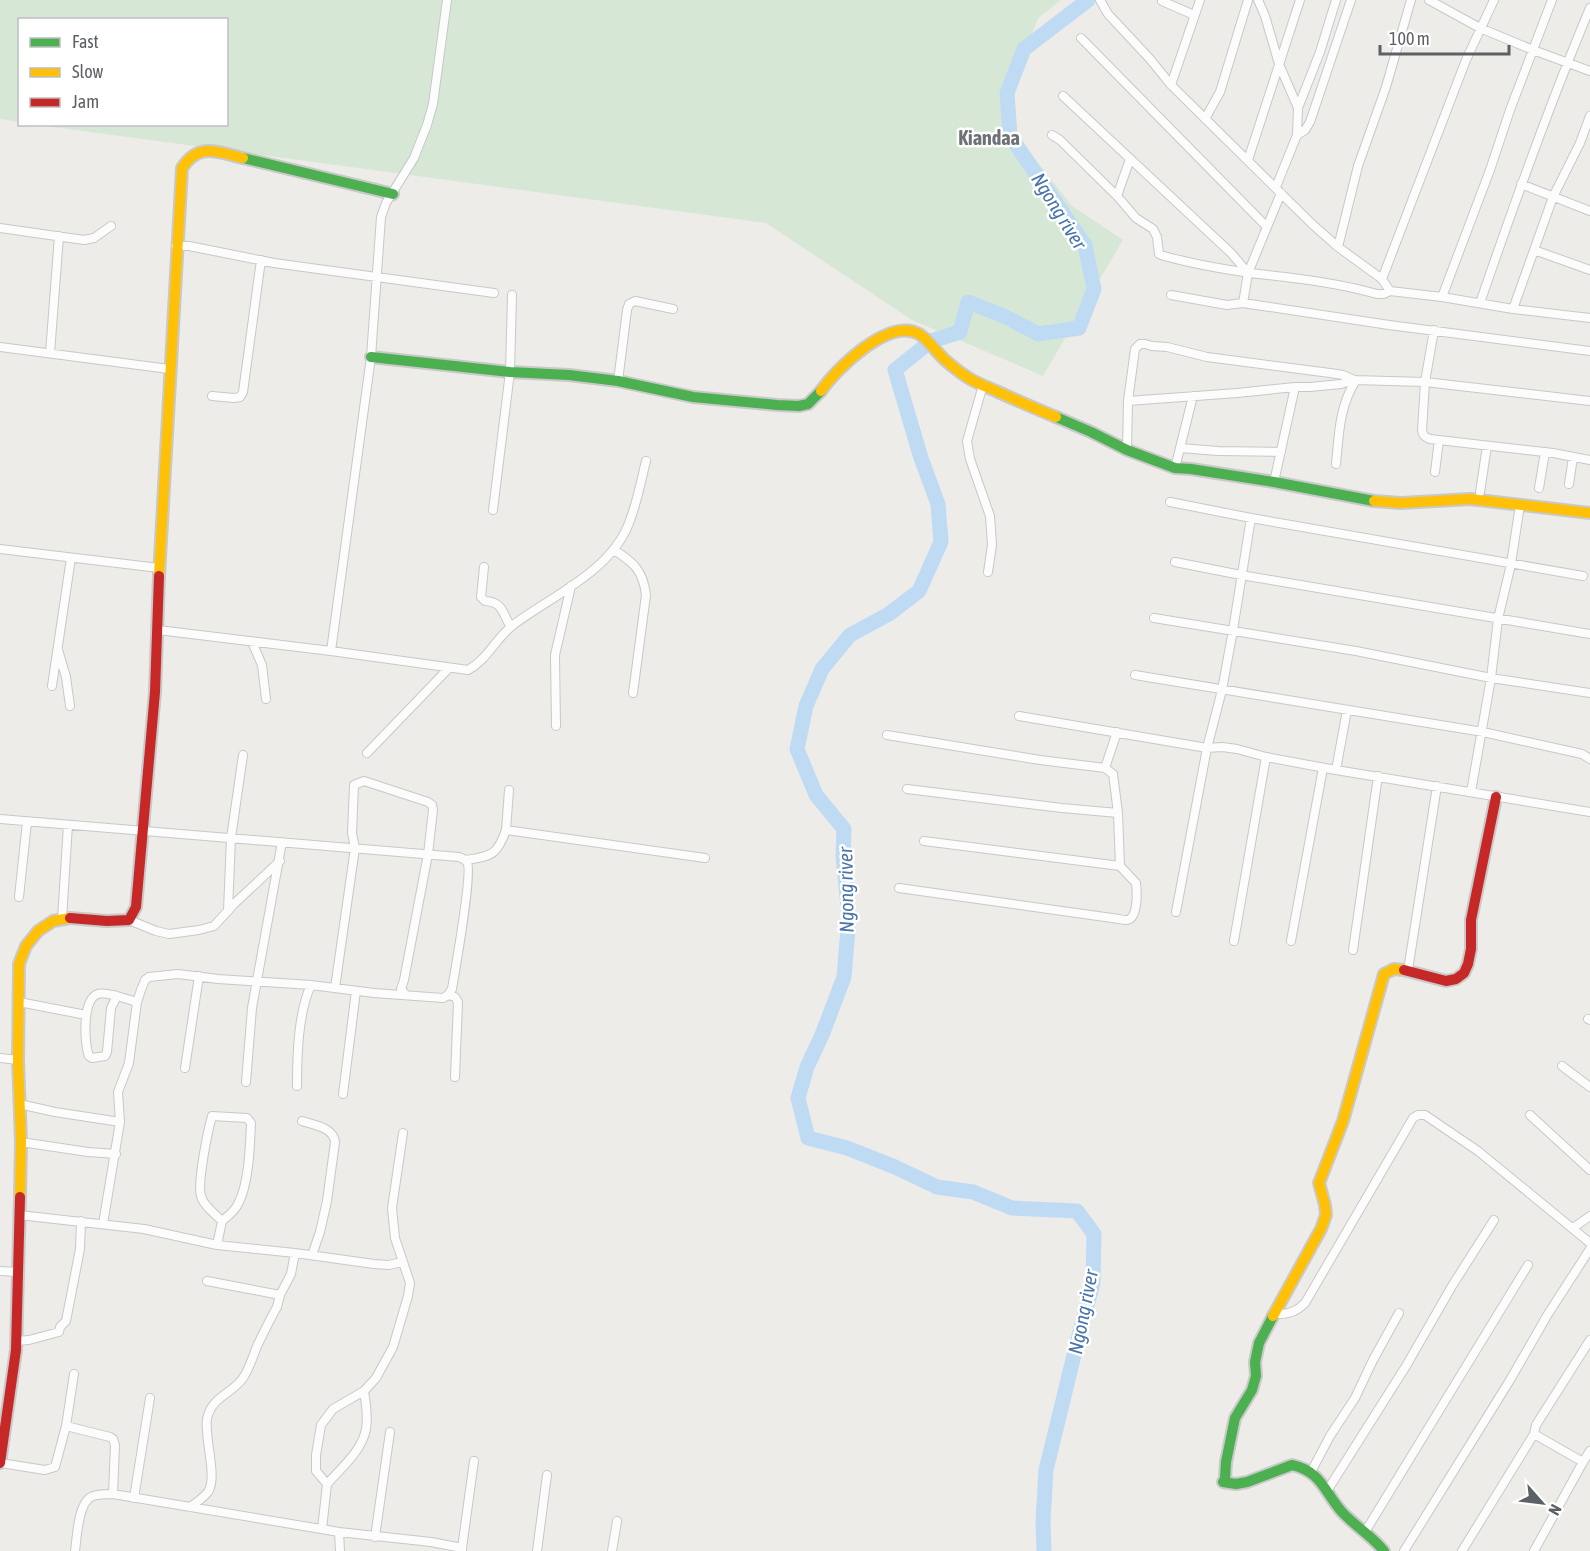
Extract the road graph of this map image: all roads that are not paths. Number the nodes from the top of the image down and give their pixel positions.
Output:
1 (447, 0) edge
2 (1100, 0) edge
3 (1200, 0) edge
4 (1248, 0) edge
5 (1258, 0) edge
6 (1300, 0) edge
7 (1336, 0) edge
8 (1351, 0) edge
9 (1411, 0) edge
10 (1429, 0) edge
11 (1494, 0) edge
12 (1552, 0) edge
13 (1162, 1) edge
14 (1590, 8) edge
15 (1194, 15) junction
16 (1480, 28) junction
17 (1081, 38) dead end
18 (1533, 50) junction
19 (1567, 62) junction
20 (1280, 64) junction
21 (1590, 70) edge
22 (1171, 85) junction
23 (1063, 96) dead end
24 (1299, 108) junction
25 (1590, 116) edge
26 (1206, 119) junction
27 (1052, 135) dead end
28 (1297, 135) junction
29 (1580, 143) junction
30 (1590, 147) edge
31 (1130, 159) junction
32 (1248, 160) junction
33 (1521, 184) junction
34 (1279, 190) junction
35 (393, 194) junction
36 (1117, 196) junction
37 (1553, 197) junction
38 (1590, 211) edge
39 (111, 226) dead end
40 (1268, 227) junction
41 (0, 228) edge
42 (59, 236) junction
43 (176, 246) junction
44 (1338, 247) junction
45 (1534, 250) junction
46 (261, 260) junction
47 (1590, 270) edge
48 (1248, 273) junction
49 (376, 278) junction
50 (1382, 279) junction
51 (1389, 291) junction
52 (494, 293) dead end
53 (512, 295) dead end
54 (1171, 295) dead end
55 (1442, 297) junction
56 (1243, 303) junction
57 (1480, 303) junction
58 (673, 309) dead end
59 (1513, 309) junction
60 (1590, 318) edge
61 (1434, 330) junction
62 (0, 347) edge
63 (1590, 351) edge
64 (50, 353) junction
65 (371, 357) junction
66 (170, 369) junction
67 (510, 372) junction
68 (1355, 380) junction
69 (618, 381) junction
70 (1425, 382) junction
71 (983, 385) junction
72 (1295, 387) junction
73 (212, 396) dead end
74 (1193, 396) junction
75 (1128, 401) junction
76 (1590, 401) edge
77 (1438, 440) junction
78 (1487, 446) junction
79 (1180, 448) junction
80 (1127, 450) junction
81 (1281, 452) junction
82 (1545, 452) junction
83 (1573, 457) junction
84 (1590, 460) edge
85 (646, 461) dead end
86 (1336, 464) dead end
87 (1175, 468) junction
88 (1435, 472) dead end
89 (1274, 482) junction
90 (1569, 484) dead end
91 (1539, 488) dead end
92 (1480, 492) dead end
93 (1170, 502) dead end
94 (1520, 505) junction
95 (493, 510) dead end
96 (1590, 513) edge
97 (1251, 518) junction
98 (0, 549) edge
99 (614, 550) junction
100 (71, 558) junction
101 (1175, 562) dead end
102 (1511, 564) junction
103 (484, 567) dead end
104 (159, 568) junction
105 (988, 572) dead end
106 (1241, 575) junction
107 (1583, 576) dead end
108 (571, 586) junction
109 (1154, 618) dead end
110 (1498, 619) junction
111 (511, 627) junction
112 (158, 630) junction
113 (1233, 630) junction
114 (1590, 634) edge
115 (252, 642) junction
116 (57, 648) junction
117 (331, 651) junction
118 (449, 668) junction
119 (1136, 675) dead end
120 (1491, 678) junction
121 (52, 686) dead end
122 (1222, 690) junction
123 (633, 693) dead end
124 (1590, 693) edge
125 (266, 699) dead end
126 (70, 706) dead end
127 (1347, 710) junction
128 (1019, 716) dead end
129 (556, 726) dead end
130 (1117, 732) junction
131 (1483, 732) junction
132 (887, 735) dead end
133 (1207, 748) junction
134 (368, 753) dead end
135 (243, 755) dead end
136 (1266, 757) junction
137 (1590, 759) edge
138 (1105, 768) junction
139 (1323, 768) junction
140 (1336, 770) junction
141 (1378, 776) junction
142 (1437, 786) junction
143 (907, 789) dead end
144 (509, 790) dead end
145 (1471, 792) junction
146 (1496, 797) junction
147 (1590, 812) edge
148 (1118, 813) junction
149 (0, 819) edge
150 (27, 822) junction
151 (68, 825) junction
152 (142, 830) junction
153 (506, 830) junction
154 (231, 838) junction
155 (924, 841) dead end
156 (282, 842) junction
157 (355, 848) junction
158 (428, 855) junction
159 (705, 858) dead end
160 (466, 860) junction
161 (280, 861) junction
162 (1120, 866) junction
163 (898, 888) dead end
164 (19, 897) dead end
165 (228, 912) junction
166 (1176, 912) dead end
167 (62, 919) junction
168 (129, 920) junction
169 (1234, 941) dead end
170 (1291, 941) dead end
171 (1353, 950) dead end
172 (1408, 970) junction
173 (199, 976) junction
174 (258, 982) junction
175 (311, 985) junction
176 (334, 988) junction
177 (356, 991) junction
178 (406, 995) junction
179 (117, 996) junction
180 (448, 996) junction
181 (19, 1002) junction
182 (137, 1002) junction
183 (86, 1016) junction
184 (0, 1058) edge
185 (18, 1060) junction
186 (1562, 1066) dead end
187 (185, 1068) dead end
188 (455, 1077) dead end
189 (246, 1082) dead end
190 (297, 1086) dead end
191 (1590, 1087) edge
192 (343, 1094) dead end
193 (19, 1104) junction
194 (1530, 1115) dead end
195 (302, 1121) dead end
196 (120, 1122) junction
197 (403, 1133) dead end
198 (21, 1142) junction
199 (116, 1154) junction
200 (1590, 1170) edge
201 (19, 1215) junction
202 (1590, 1216) edge
203 (1494, 1220) dead end
204 (81, 1221) junction
205 (222, 1221) junction
206 (104, 1224) junction
207 (1573, 1228) junction
208 (1590, 1243) edge
209 (217, 1245) junction
210 (1590, 1249) edge
211 (295, 1253) junction
212 (312, 1255) junction
213 (402, 1262) junction
214 (1528, 1265) dead end
215 (0, 1271) edge
216 (18, 1272) junction
217 (207, 1281) dead end
218 (280, 1295) junction
219 (1399, 1313) dead end
220 (1279, 1314) dead end
221 (1590, 1340) edge
222 (16, 1341) junction
223 (74, 1374) dead end
224 (364, 1391) junction
225 (150, 1398) dead end
226 (66, 1426) junction
227 (390, 1432) dead end
228 (1534, 1434) junction
229 (1590, 1451) edge
230 (474, 1461) dead end
231 (1583, 1461) junction
232 (0, 1463) edge
233 (1311, 1472) junction
234 (547, 1475) dead end
235 (327, 1484) junction
236 (1328, 1491) junction
237 (113, 1494) junction
238 (134, 1498) junction
239 (190, 1508) junction
240 (617, 1521) dead end
241 (322, 1529) junction
242 (339, 1532) junction
243 (1365, 1532) junction
244 (375, 1537) junction
245 (462, 1550) edge
246 (75, 1551) edge
247 (340, 1551) edge
248 (537, 1551) edge
249 (612, 1551) edge
250 (1384, 1551) edge
251 (1404, 1551) edge
252 (1462, 1551) edge
253 (1534, 1551) edge

1 - 35 street
2 - 22 street
3 - 15 street
4 - 26 street
5 - 20 street
6 - 20 street
7 - 24 street
8 - 28 street
9 - 44 street
10 - 16 street
11 - 16 street
12 - 18 street
13 - 15 street
14 - 19 street
15 - 22 street
16 - 18 street
16 - 50 street
17 - 40 street
18 - 19 street
18 - 55 street
19 - 21 street
19 - 33 street
20 - 24 street
20 - 32 street
22 - 26 street
23 - 31 street
24 - 28 street
25 - 29 street
26 - 32 street
27 - 36 street
28 - 34 street
29 - 30 street
29 - 37 street
31 - 36 street
31 - 48 street
32 - 34 street
33 - 37 street
33 - 57 street
34 - 40 street
34 - 44 street
35 - 43 street
35 - 49 street
36 - 48 street
37 - 38 street
37 - 45 street
39 - 42 street
40 - 48 street
41 - 42 street
42 - 64 street
43 - 46 street
43 - 66 street
44 - 50 street
45 - 47 street
45 - 59 street
46 - 49 street
46 - 73 street
48 - 51 street
48 - 56 street
49 - 52 street
49 - 65 street
50 - 51 street
51 - 55 street
53 - 67 street
54 - 56 street
55 - 57 street
56 - 61 street
57 - 59 street
58 - 69 street
59 - 60 street
61 - 63 street
61 - 70 street
62 - 64 street
64 - 66 street
65 - 67 street
65 - 117 street
66 - 104 street
67 - 69 street
67 - 95 street
68 - 70 street
68 - 72 street
68 - 75 street
68 - 86 street
69 - 71 street
70 - 76 street
70 - 77 street
71 - 80 street
71 - 105 street
72 - 74 street
72 - 81 street
74 - 75 street
74 - 79 street
75 - 80 street
77 - 78 street
77 - 88 street
78 - 82 street
78 - 92 street
79 - 81 street
79 - 87 street
80 - 87 street
81 - 89 street
82 - 83 street
82 - 91 street
83 - 84 street
83 - 90 street
85 - 99 street
87 - 89 street
89 - 94 street
93 - 97 street
94 - 96 street
94 - 102 street
97 - 102 street
97 - 106 street
98 - 100 street
99 - 108 street
99 - 123 street
100 - 104 street
100 - 116 street
101 - 106 street
102 - 107 street
102 - 110 street
103 - 111 street
104 - 112 street
106 - 110 street
106 - 113 street
108 - 111 street
108 - 129 street
109 - 113 street
110 - 114 street
110 - 120 street
111 - 118 street
112 - 115 street
112 - 152 street
113 - 120 street
113 - 122 street
115 - 117 street
115 - 125 street
116 - 121 street
116 - 126 street
117 - 118 street
118 - 134 street
119 - 122 street
120 - 124 street
120 - 131 street
122 - 127 street
122 - 133 street
127 - 131 street
127 - 140 street
128 - 130 street
130 - 133 street
130 - 138 street
131 - 137 street
131 - 145 street
132 - 138 street
133 - 136 street
133 - 166 street
135 - 154 street
136 - 139 street
136 - 169 street
138 - 148 street
139 - 140 street
139 - 170 street
140 - 141 street
141 - 142 street
141 - 171 street
142 - 145 street
142 - 172 street
143 - 148 street
144 - 153 street
145 - 146 street
146 - 147 street
146 - 172 street
148 - 162 street
149 - 150 street
150 - 151 street
150 - 164 street
151 - 152 street
151 - 167 street
152 - 154 street
152 - 168 street
153 - 159 street
153 - 160 street
154 - 156 street
154 - 165 street
155 - 162 street
156 - 157 street
156 - 161 street
157 - 158 street
157 - 158 street
157 - 176 street
158 - 160 street
158 - 178 street
160 - 180 street
161 - 165 street
161 - 174 street
162 - 163 street
165 - 168 street
167 - 168 street
167 - 181 street
172 - 233 street
173 - 174 street
173 - 182 street
173 - 187 street
174 - 175 street
174 - 189 street
175 - 176 street
175 - 190 street
176 - 177 street
177 - 178 street
177 - 192 street
178 - 180 street
179 - 182 street
179 - 183 street
179 - 183 street
180 - 188 street
181 - 183 street
181 - 185 street
182 - 196 street
184 - 185 street
185 - 193 street
186 - 191 street
193 - 196 street
193 - 198 street
194 - 200 street
195 - 212 street
196 - 199 street
197 - 213 street
198 - 199 street
198 - 201 street
199 - 206 street
201 - 204 street
201 - 216 street
202 - 207 street
203 - 236 street
204 - 206 street
204 - 222 street
205 - 205 street
205 - 209 street
206 - 209 street
207 - 208 street
207 - 220 street
209 - 211 street
210 - 251 street
211 - 212 street
211 - 218 street
212 - 213 street
213 - 224 street
214 - 243 street
215 - 216 street
216 - 222 street
217 - 218 street
218 - 239 street
219 - 233 street
221 - 228 street
222 - 232 street
223 - 226 street
224 - 235 street
224 - 235 street
225 - 238 street
226 - 232 street
226 - 237 street
227 - 244 street
228 - 231 street
228 - 252 street
229 - 231 street
230 - 245 street
231 - 253 street
233 - 236 street
234 - 248 street
235 - 241 street
236 - 243 street
237 - 238 street
237 - 246 street
238 - 239 street
239 - 241 street
240 - 249 street
241 - 242 street
242 - 244 street
242 - 247 street
243 - 250 street
244 - 245 street

